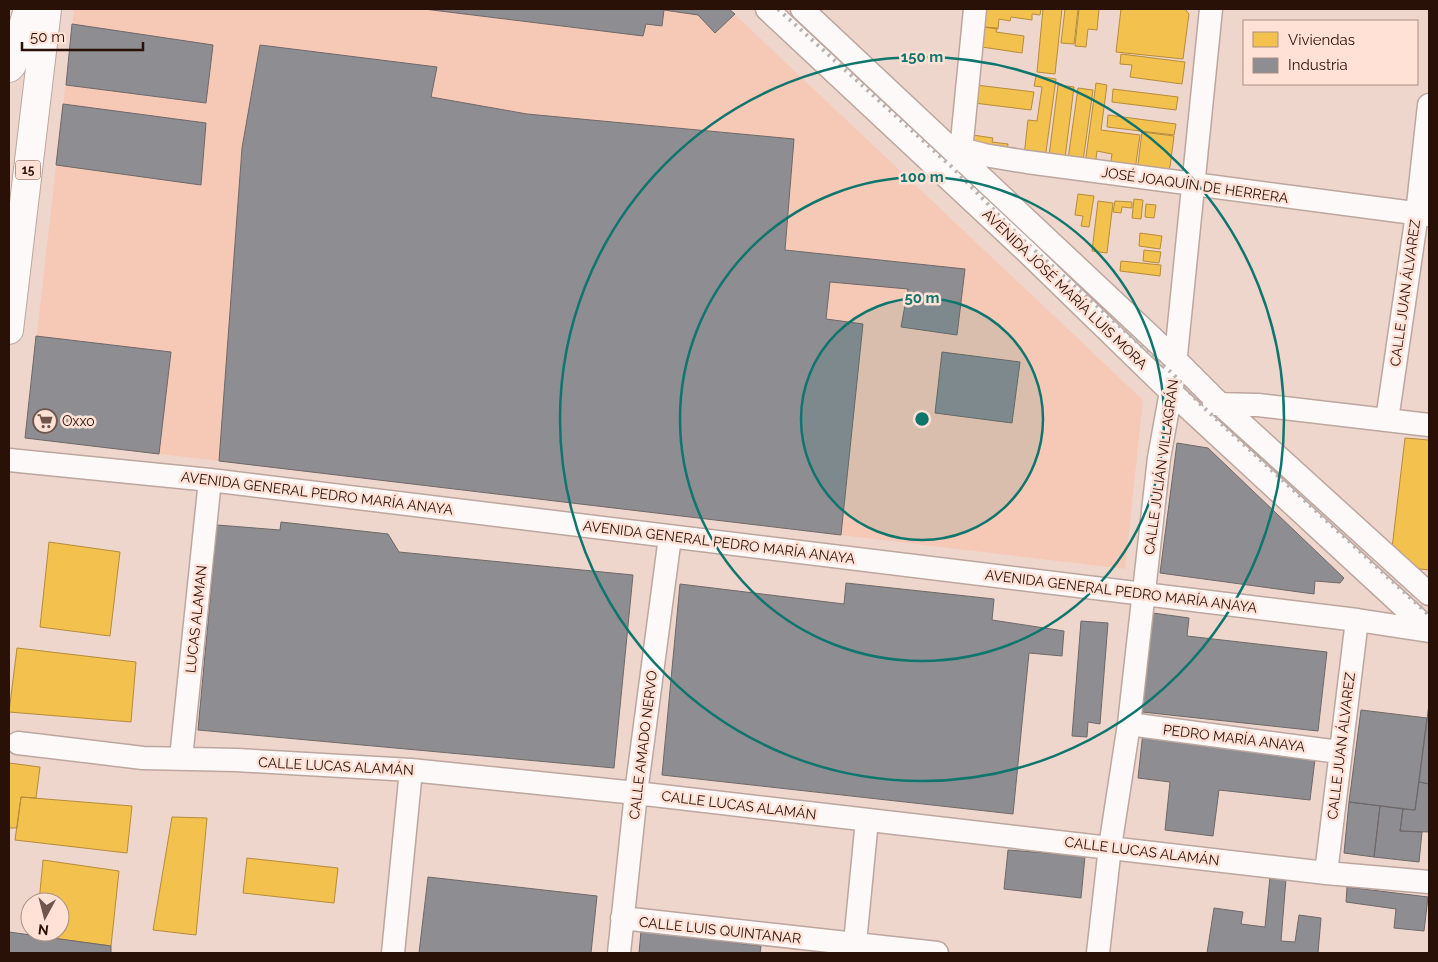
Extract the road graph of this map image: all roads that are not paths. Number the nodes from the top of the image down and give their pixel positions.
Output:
1 (28, 9) edge
2 (47, 9) edge
3 (767, 9) edge
4 (802, 9) edge
5 (975, 9) edge
6 (1211, 9) edge
7 (9, 68) edge
8 (1429, 105) edge
9 (960, 152) junction
10 (944, 174) junction
11 (1193, 185) junction
12 (1423, 214) edge
13 (9, 330) edge
14 (1176, 359) junction
15 (1171, 392) junction
16 (1219, 404) junction
17 (1189, 408) junction
18 (1387, 420) junction
19 (1429, 425) edge
20 (9, 460) edge
21 (210, 480) junction
22 (670, 536) junction
23 (1144, 594) junction
24 (1429, 594) edge
25 (1357, 620) junction
26 (1429, 631) edge
27 (1129, 724) junction
28 (18, 743) dead end
29 (1339, 752) junction
30 (181, 758) junction
31 (411, 770) junction
32 (636, 793) junction
33 (866, 820) junction
34 (1110, 847) junction
35 (1326, 873) junction
36 (1429, 882) edge
37 (622, 918) junction
38 (854, 949) edge
39 (393, 953) edge
40 (619, 953) edge
41 (937, 953) edge
42 (1098, 953) edge

1 - 7 highway
2 - 13 highway, 15
3 - 10 street, AVENIDA JOSÉ MARÍA LUIS MORA
4 - 9 street, AVENIDA JOSÉ MARÍA LUIS MORA
5 - 9 street
6 - 11 street, CALLE JULIÁN VILLAGRÁN
8 - 12 street, CALLE JUAN ÁLVAREZ
9 - 10 street
9 - 11 street, JOSÉ JOAQUÍN DE HERRERA
9 - 14 street, AVENIDA JOSÉ MARÍA LUIS MORA
10 - 15 street, AVENIDA JOSÉ MARÍA LUIS MORA
11 - 12 street, JOSÉ JOAQUÍN DE HERRERA
11 - 14 street, CALLE JULIÁN VILLAGRÁN
12 - 18 street, CALLE JUAN ÁLVAREZ
14 - 15 street, CALLE JULIÁN VILLAGRÁN
14 - 16 street, AVENIDA JOSÉ MARÍA LUIS MORA
15 - 17 street, AVENIDA JOSÉ MARÍA LUIS MORA
15 - 23 street, CALLE JULIÁN VILLAGRÁN
16 - 17 street
16 - 18 street
16 - 24 street, AVENIDA JOSÉ MARÍA LUIS MORA
17 - 26 street, AVENIDA JOSÉ MARÍA LUIS MORA
18 - 19 street
20 - 21 street, AVENIDA GENERAL PEDRO MARÍA ANAYA
21 - 22 street, AVENIDA GENERAL PEDRO MARÍA ANAYA
21 - 30 street, LUCAS ALAMAN
22 - 23 street, AVENIDA GENERAL PEDRO MARÍA ANAYA
22 - 32 street, CALLE AMADO NERVO
23 - 25 street, AVENIDA GENERAL PEDRO MARÍA ANAYA
23 - 27 street, CALLE JULIÁN VILLAGRÁN
25 - 26 street, AVENIDA GENERAL PEDRO MARÍA ANAYA
25 - 29 street, CALLE JUAN ÁLVAREZ
27 - 29 street, PEDRO MARÍA ANAYA
27 - 34 street, CALLE JULIÁN VILLAGRÁN
28 - 30 street, CALLE LUCAS ALAMÁN
29 - 35 street, CALLE JUAN ÁLVAREZ
30 - 31 street, CALLE LUCAS ALAMÁN
31 - 32 street, CALLE LUCAS ALAMÁN
31 - 39 street
32 - 33 street, CALLE LUCAS ALAMÁN
32 - 37 street, CALLE AMADO NERVO
33 - 34 street, CALLE LUCAS ALAMÁN
33 - 38 street
34 - 35 street, CALLE LUCAS ALAMÁN
34 - 42 street, CALLE JULIÁN VILLAGRÁN
35 - 36 street, CALLE LUCAS ALAMÁN
37 - 38 street, CALLE LUIS QUINTANAR
37 - 40 street, CALLE AMADO NERVO
38 - 41 street, CALLE LUIS QUINTANAR

